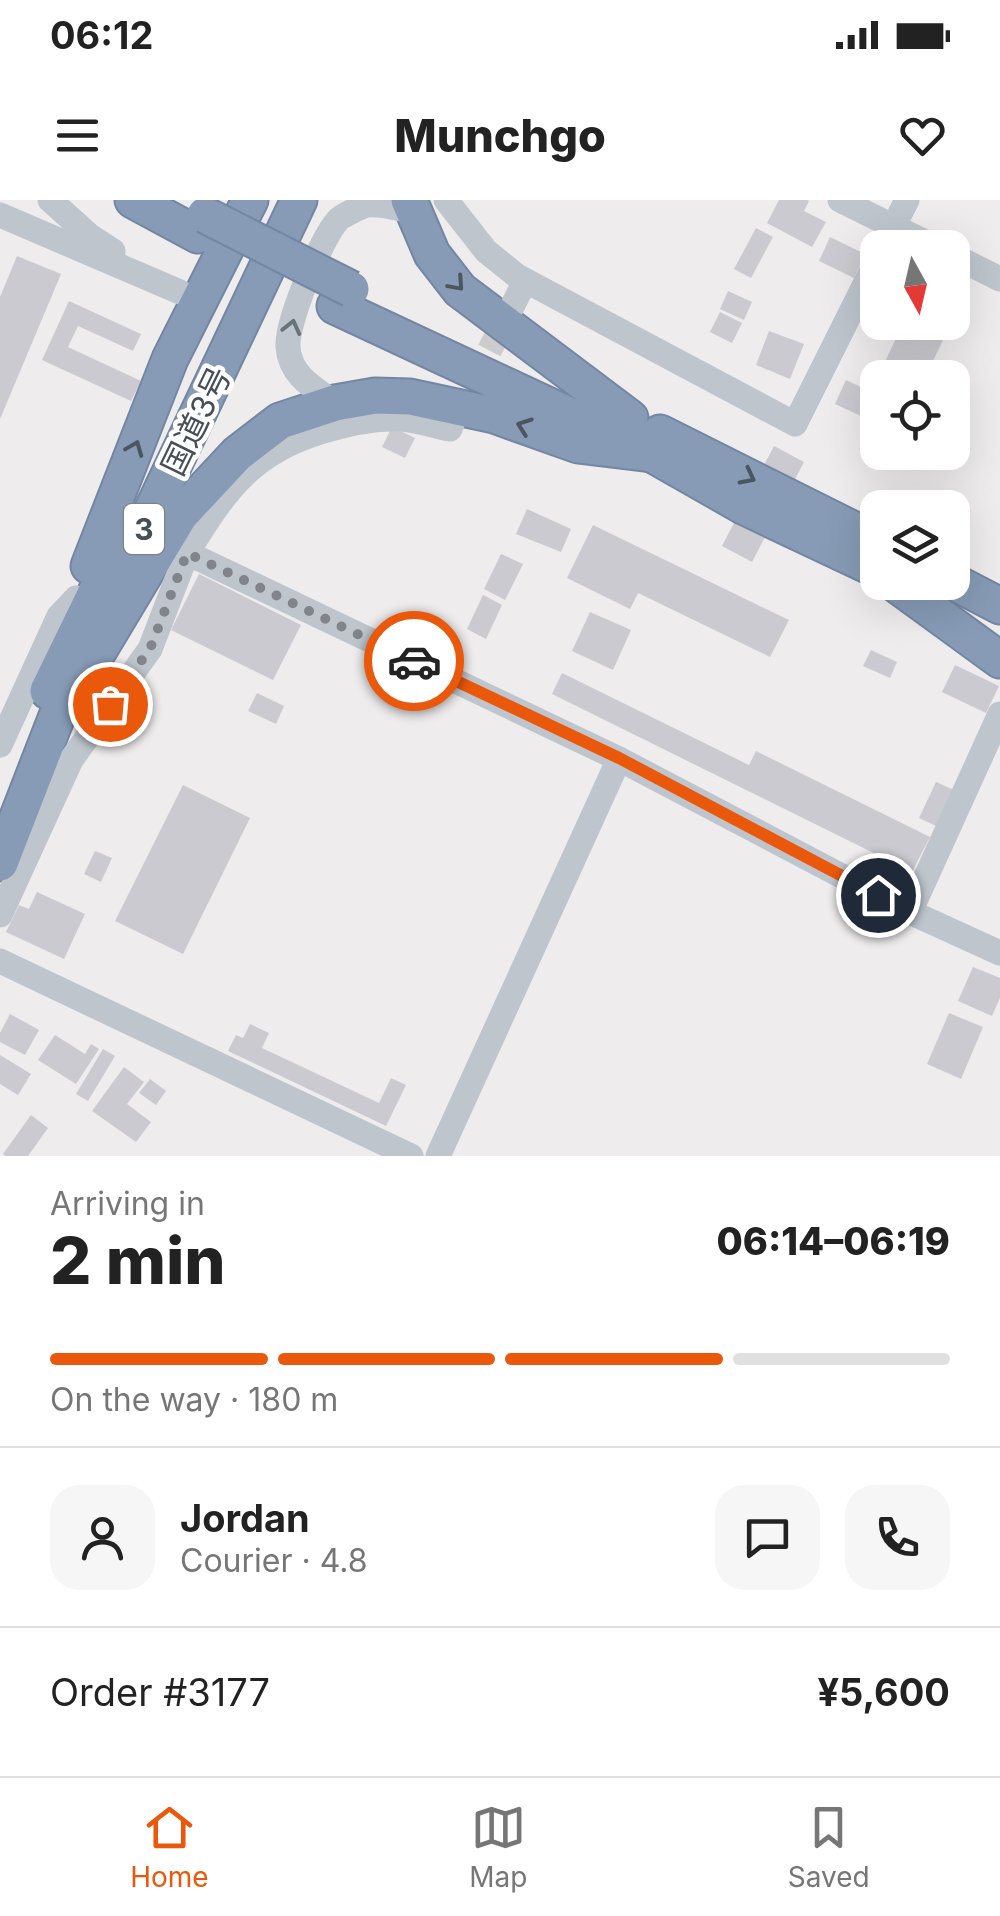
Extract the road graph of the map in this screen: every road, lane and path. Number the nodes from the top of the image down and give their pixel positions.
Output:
1 (50, 200) edge
2 (133, 200) edge
3 (172, 200) edge
4 (250, 200) edge
5 (280, 200) edge
6 (300, 200) edge
7 (840, 200) edge
8 (907, 200) edge
9 (423, 204) edge
10 (0, 215) edge
11 (202, 225) junction
12 (879, 230) edge
13 (892, 230) edge
14 (970, 264) edge
15 (1000, 279) edge
16 (526, 281) junction
17 (860, 294) edge
18 (189, 298) junction
19 (343, 298) junction
20 (512, 307) tunnel mouth
21 (336, 402) junction
22 (455, 416) dead end
23 (630, 418) junction
24 (652, 454) junction
25 (860, 550) edge
26 (187, 553) junction
27 (860, 553) edge
28 (970, 570) edge
29 (1000, 581) edge
30 (970, 590) edge
31 (927, 600) edge
32 (948, 600) edge
33 (1000, 606) edge
34 (1000, 630) edge
35 (1000, 660) edge
36 (64, 695) junction
37 (1000, 714) edge
38 (619, 758) junction
39 (4, 771) edge
40 (0, 864) edge
41 (910, 912) junction
42 (0, 915) edge
43 (1000, 953) edge
44 (0, 961) edge
45 (411, 1156) edge
46 (438, 1156) edge

1 - 18 street
2 - 11 highway
3 - 11 highway
4 - 18 highway
5 - 39 highway, 国道3号 / 3
6 - 36 highway, 国道3号 / 3
7 - 12 street
8 - 13 street
9 - 16 street
21 -> 9 street
9 -> 23 highway
10 - 18 street
11 - 19 highway, bridge
14 - 15 street
16 - 17 street
16 - 20 street
39 -> 18 highway
19 - 23 highway
19 - 24 highway
24 -> 21 highway
21 - 36 highway
22 - 26 street
23 -> 25 highway
24 - 27 highway
26 - 38 street
26 - 42 street
28 - 29 highway
30 - 33 highway
31 - 35 highway
32 - 34 highway
36 - 40 highway, 国道3号 / 3
37 - 41 street
38 - 41 street
38 - 46 street
41 - 43 street
44 - 45 street

